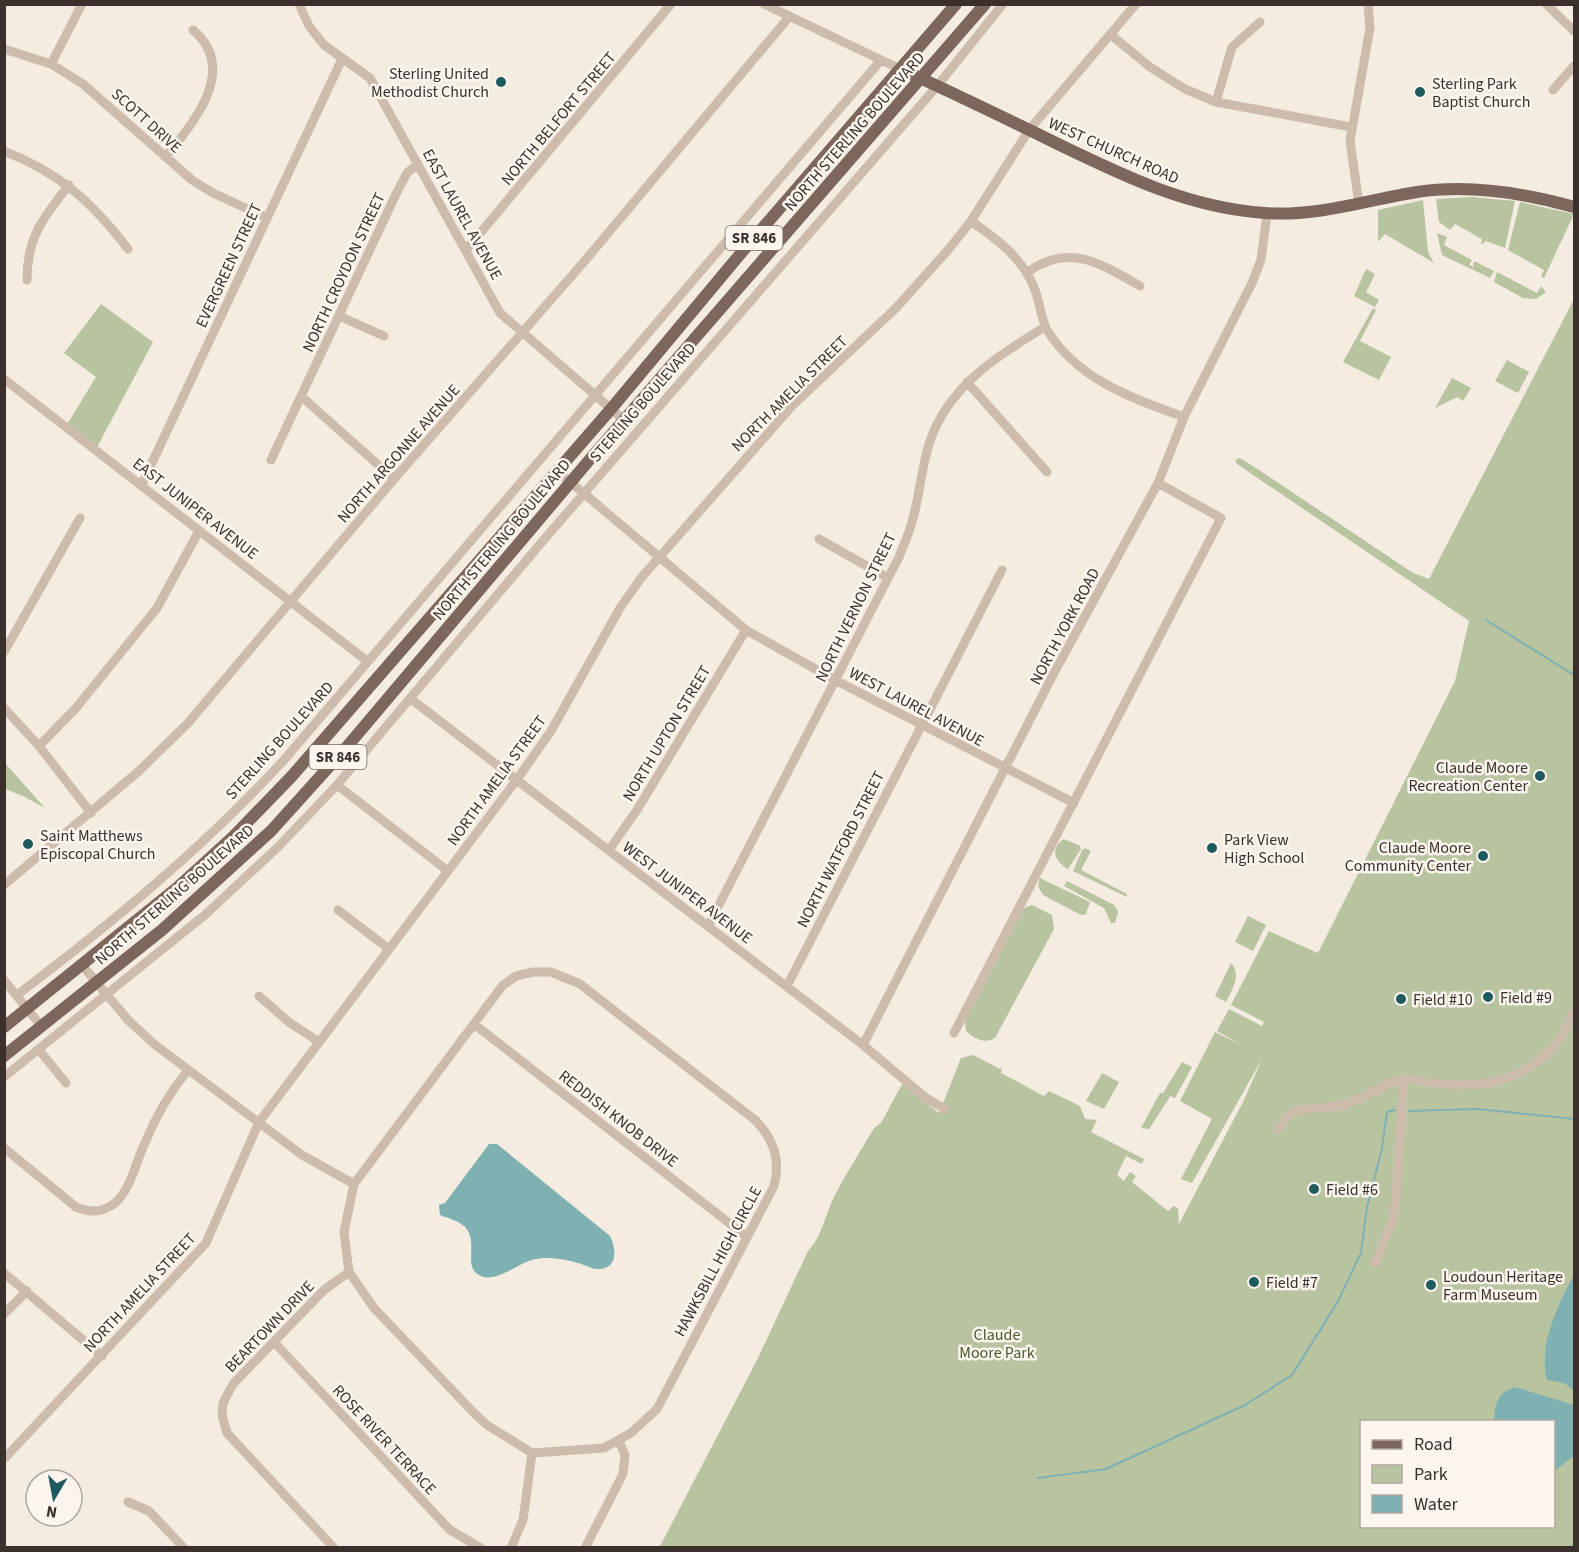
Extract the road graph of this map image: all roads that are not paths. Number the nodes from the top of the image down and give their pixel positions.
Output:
1 (82, 4) edge
2 (299, 4) edge
3 (671, 4) edge
4 (764, 4) edge
5 (956, 4) edge
6 (985, 4) edge
7 (1003, 4) edge
8 (1136, 4) edge
9 (1368, 4) edge
10 (1546, 4) edge
11 (789, 17) junction
12 (1260, 22) dead end
13 (193, 30) dead end
14 (1575, 31) edge
15 (1110, 34) junction
16 (4, 50) edge
17 (342, 59) junction
18 (880, 60) junction
19 (51, 64) junction
20 (1575, 66) edge
21 (900, 69) junction
22 (920, 78) junction
23 (938, 86) junction
24 (1553, 90) dead end
25 (1216, 102) junction
26 (1351, 127) junction
27 (1029, 130) junction
28 (4, 152) edge
29 (165, 157) junction
30 (418, 164) junction
31 (69, 185) junction
32 (1359, 204) junction
33 (1575, 207) edge
34 (1267, 214) junction
35 (267, 218) junction
36 (971, 221) junction
37 (128, 249) dead end
38 (466, 250) junction
39 (1028, 272) junction
40 (27, 280) dead end
41 (1140, 286) dead end
42 (339, 316) junction
43 (1046, 327) junction
44 (522, 333) junction
45 (384, 336) dead end
46 (4, 379) edge
47 (967, 382) junction
48 (301, 396) junction
49 (594, 396) junction
50 (610, 409) junction
51 (1184, 417) junction
52 (624, 420) junction
53 (271, 460) dead end
54 (556, 471) junction
55 (1047, 472) dead end
56 (394, 479) junction
57 (570, 482) junction
58 (1158, 483) junction
59 (142, 484) junction
60 (584, 494) junction
61 (80, 518) dead end
62 (199, 531) junction
63 (819, 539) dead end
64 (658, 558) junction
65 (1002, 570) dead end
66 (888, 578) junction
67 (292, 603) junction
68 (746, 630) junction
69 (4, 652) edge
70 (367, 661) junction
71 (835, 680) junction
72 (411, 699) junction
73 (4, 708) edge
74 (921, 725) junction
75 (39, 746) junction
76 (1007, 770) junction
77 (518, 778) junction
78 (337, 785) junction
79 (1074, 803) junction
80 (92, 813) junction
81 (609, 850) junction
82 (448, 871) junction
83 (4, 885) edge
84 (338, 910) dead end
85 (708, 926) junction
86 (389, 949) junction
87 (82, 965) junction
88 (4, 980) edge
89 (96, 982) junction
90 (787, 986) junction
91 (17, 995) junction
92 (107, 996) junction
93 (259, 996) dead end
94 (27, 1009) junction
95 (1575, 1010) edge
96 (474, 1024) junction
97 (42, 1026) junction
98 (4, 1027) edge
99 (954, 1033) dead end
100 (318, 1041) junction
101 (863, 1045) junction
102 (39, 1050) junction
103 (4, 1056) edge
104 (188, 1070) junction
105 (4, 1077) edge
106 (1404, 1079) junction
107 (66, 1083) dead end
108 (945, 1109) dead end
109 (259, 1122) junction
110 (1278, 1130) dead end
111 (4, 1148) edge
112 (354, 1184) junction
113 (747, 1237) junction
114 (1375, 1263) dead end
115 (349, 1272) junction
116 (4, 1273) edge
117 (27, 1291) junction
118 (4, 1314) edge
119 (274, 1342) junction
120 (102, 1356) junction
121 (619, 1441) junction
122 (532, 1453) junction
123 (4, 1459) edge
124 (128, 1502) dead end
125 (184, 1548) edge
126 (334, 1548) edge
127 (481, 1548) edge
128 (511, 1548) edge
129 (585, 1548) edge

1 - 19 street
2 - 17 street, EAST LAUREL AVENUE
3 - 38 street, NORTH BELFORT STREET
4 - 11 street
5 - 21 main road, NORTH STERLING BOULEVARD / SR 846
6 - 22 main road, NORTH STERLING BOULEVARD / SR 846
7 - 23 street, STERLING BOULEVARD
8 - 15 street, NORTH AMELIA STREET
9 - 26 street
10 - 14 street
11 - 18 street
11 - 44 street, NORTH ARGONNE AVENUE
12 - 25 street
13 - 29 street
15 - 25 street
15 - 27 street, NORTH AMELIA STREET
16 - 19 street, SCOTT DRIVE
17 - 30 street, EAST LAUREL AVENUE
17 - 35 street, EVERGREEN STREET
18 - 21 street
18 - 49 street, STERLING BOULEVARD
19 - 29 street, SCOTT DRIVE
20 - 24 street
21 - 22 main road, WEST CHURCH ROAD
21 - 50 main road, NORTH STERLING BOULEVARD / SR 846
22 - 23 main road, WEST CHURCH ROAD
22 - 52 main road, NORTH STERLING BOULEVARD / SR 846
23 - 27 main road, WEST CHURCH ROAD
23 - 60 street, STERLING BOULEVARD
25 - 26 street
26 - 32 street
27 - 34 main road, WEST CHURCH ROAD
27 - 36 street, NORTH AMELIA STREET
28 - 31 street
29 - 35 street, SCOTT DRIVE
30 - 38 street, EAST LAUREL AVENUE
30 - 42 street, NORTH CROYDON STREET
31 - 37 street
31 - 40 street
32 - 33 main road, WEST CHURCH ROAD
32 - 34 main road, WEST CHURCH ROAD
34 - 51 street, NORTH YORK ROAD
35 - 59 street, EVERGREEN STREET
36 - 39 street
36 - 64 street, NORTH AMELIA STREET
38 - 44 street, EAST LAUREL AVENUE
39 - 41 street
39 - 43 street
42 - 45 street
42 - 48 street, NORTH CROYDON STREET
43 - 47 street, NORTH VERNON STREET
43 - 51 street
44 - 49 street, EAST LAUREL AVENUE
44 - 56 street, NORTH ARGONNE AVENUE
46 - 59 street, EAST JUNIPER AVENUE
47 - 55 street
47 - 66 street, NORTH VERNON STREET
48 - 53 street, NORTH CROYDON STREET
48 - 56 street
49 - 50 street, EAST LAUREL AVENUE
49 - 70 street, STERLING BOULEVARD
50 - 52 street, EAST LAUREL AVENUE
50 - 54 main road, NORTH STERLING BOULEVARD / SR 846
51 - 58 street, NORTH YORK ROAD
52 - 57 main road, NORTH STERLING BOULEVARD / SR 846
54 - 57 street, WEST LAUREL AVENUE
54 - 87 main road, NORTH STERLING BOULEVARD / SR 846
56 - 67 street, NORTH ARGONNE AVENUE
57 - 60 street, WEST LAUREL AVENUE
57 - 89 main road, NORTH STERLING BOULEVARD / SR 846
58 - 76 street, NORTH YORK ROAD
58 - 79 street
59 - 62 street, EAST JUNIPER AVENUE
60 - 64 street, WEST LAUREL AVENUE
60 - 72 street, STERLING BOULEVARD
61 - 69 street
62 - 67 street, EAST JUNIPER AVENUE
62 - 75 street
63 - 66 street
64 - 68 street, WEST LAUREL AVENUE
64 - 77 street, NORTH AMELIA STREET
65 - 74 street, NORTH WATFORD STREET
66 - 71 street, NORTH VERNON STREET
67 - 70 street, EAST JUNIPER AVENUE
67 - 80 street, NORTH ARGONNE AVENUE
68 - 71 street, WEST LAUREL AVENUE
68 - 81 street, NORTH UPTON STREET
70 - 91 street, STERLING BOULEVARD
71 - 74 street, WEST LAUREL AVENUE
71 - 85 street, NORTH VERNON STREET
72 - 77 street, WEST JUNIPER AVENUE
72 - 78 street, STERLING BOULEVARD
73 - 75 street
74 - 76 street, WEST LAUREL AVENUE
74 - 90 street, NORTH WATFORD STREET
75 - 80 street
76 - 79 street, WEST LAUREL AVENUE
76 - 101 street, NORTH YORK ROAD
77 - 81 street, WEST JUNIPER AVENUE
77 - 82 street, NORTH AMELIA STREET
78 - 82 street
78 - 92 street, STERLING BOULEVARD
79 - 99 street
80 - 83 street, NORTH ARGONNE AVENUE
81 - 85 street, WEST JUNIPER AVENUE
82 - 86 street, NORTH AMELIA STREET
84 - 86 street
85 - 90 street, WEST JUNIPER AVENUE
86 - 100 street, NORTH AMELIA STREET
87 - 89 street
87 - 94 main road, NORTH STERLING BOULEVARD / SR 846
88 - 91 street
89 - 92 street
89 - 97 main road, NORTH STERLING BOULEVARD / SR 846
90 - 101 street, WEST JUNIPER AVENUE
91 - 94 street
92 - 102 street, STERLING BOULEVARD
92 - 104 street
93 - 100 street
94 - 97 street
94 - 98 main road, NORTH STERLING BOULEVARD / SR 846
95 - 106 street
96 - 112 street, HAWKSBILL HIGH CIRCLE
96 - 113 street, REDDISH KNOB DRIVE
96 - 113 street, HAWKSBILL HIGH CIRCLE
97 - 103 main road, NORTH STERLING BOULEVARD / SR 846
100 - 109 street, NORTH AMELIA STREET
101 - 108 street, WEST JUNIPER AVENUE
102 - 105 street, STERLING BOULEVARD
102 - 107 street
104 - 109 street
104 - 111 street
106 - 110 street
106 - 114 street
109 - 112 street
109 - 120 street, NORTH AMELIA STREET
112 - 115 street, HAWKSBILL HIGH CIRCLE
113 - 121 street, HAWKSBILL HIGH CIRCLE
115 - 119 street, BEARTOWN DRIVE
115 - 122 street, HAWKSBILL HIGH CIRCLE
116 - 117 street
117 - 118 street
117 - 120 street
119 - 126 street, BEARTOWN DRIVE
119 - 127 street, ROSE RIVER TERRACE
120 - 123 street, NORTH AMELIA STREET
121 - 122 street, HAWKSBILL HIGH CIRCLE
121 - 129 street
122 - 128 street
124 - 125 street

